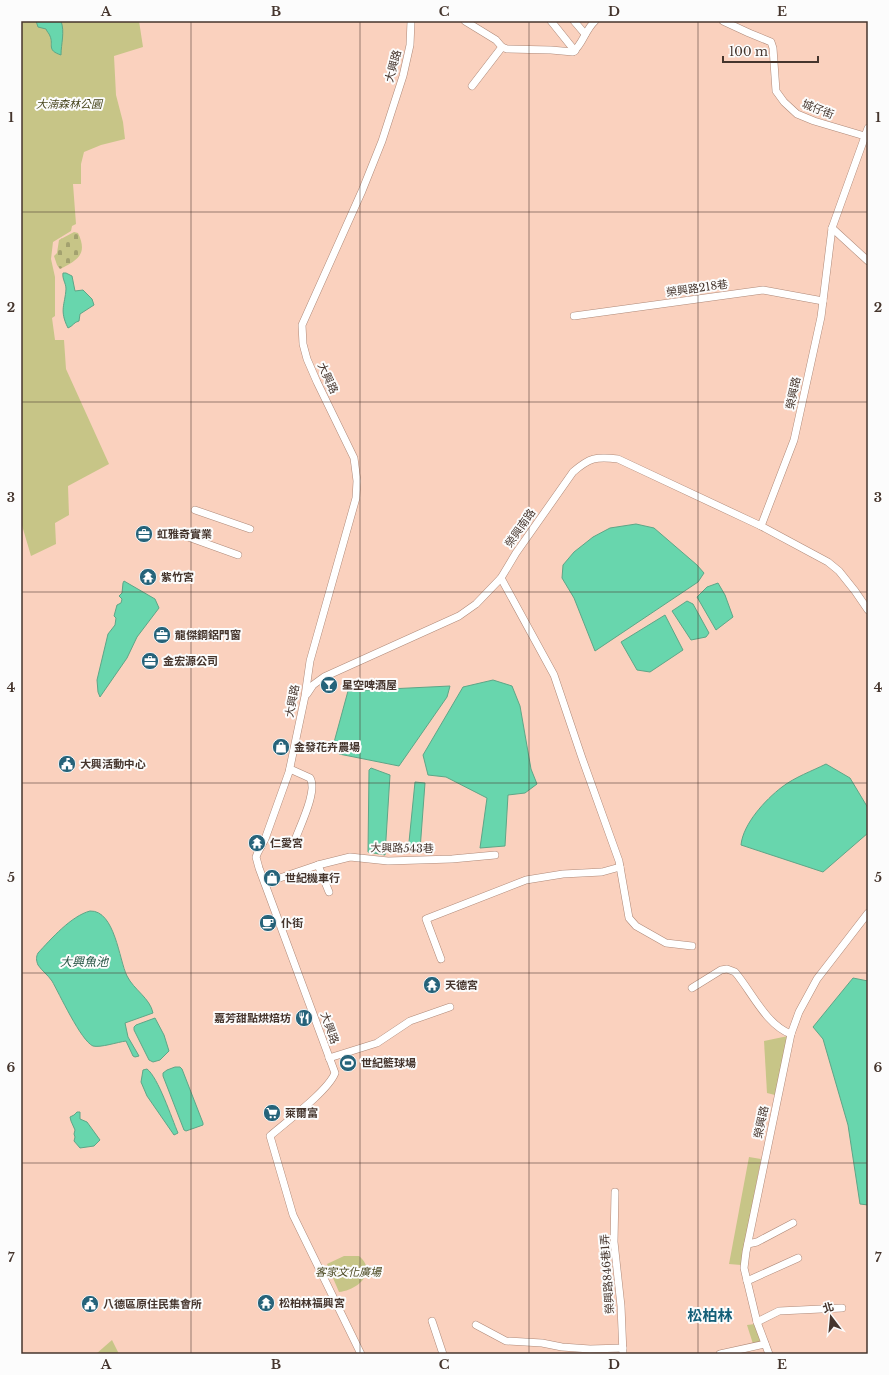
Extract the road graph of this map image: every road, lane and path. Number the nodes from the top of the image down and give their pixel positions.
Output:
1 (411, 21) edge
2 (465, 21) edge
3 (551, 21) edge
4 (574, 21) edge
5 (594, 21) edge
6 (723, 21) edge
7 (585, 34) junction
8 (502, 47) junction
9 (575, 51) junction
10 (472, 86) dead end
11 (868, 128) edge
12 (867, 136) edge
13 (832, 228) junction
14 (868, 261) edge
15 (822, 301) junction
16 (574, 316) dead end
17 (195, 510) dead end
18 (761, 526) junction
19 (250, 529) dead end
20 (188, 537) dead end
21 (238, 554) dead end
22 (501, 578) junction
23 (868, 610) edge
24 (305, 696) junction
25 (290, 768) junction
26 (295, 840) dead end
27 (495, 854) dead end
28 (318, 865) junction
29 (620, 867) junction
30 (265, 884) junction
31 (330, 892) dead end
32 (868, 913) edge
33 (692, 946) dead end
34 (441, 959) dead end
35 (692, 988) dead end
36 (450, 1007) dead end
37 (791, 1034) junction
38 (329, 1058) junction
39 (615, 1192) dead end
40 (793, 1223) dead end
41 (748, 1244) junction
42 (798, 1258) dead end
43 (747, 1281) junction
44 (842, 1308) dead end
45 (432, 1321) dead end
46 (757, 1322) junction
47 (476, 1325) dead end
48 (765, 1344) junction
49 (561, 1351) edge
50 (623, 1351) edge
51 (361, 1354) edge
52 (443, 1354) edge
53 (720, 1354) edge
54 (768, 1354) edge

1 - 24 street, 大興路
2 - 8 street
3 - 9 street
4 - 7 street
5 - 7 street
6 - 12 street, 城仔街
7 - 9 street
8 - 9 street
8 - 10 street
11 - 12 street, 榮興路
12 - 13 street, 榮興路
13 - 14 street
13 - 15 street, 榮興路
15 - 16 street, 榮興路218巷
15 - 18 street, 榮興路
17 - 19 street
18 - 22 street, 榮興南路
18 - 23 street
20 - 21 street
22 - 24 street, 榮興南路
22 - 29 street
24 - 25 street, 大興路
25 - 26 street
25 - 30 street, 大興路
27 - 28 street, 大興路543巷
28 - 30 street, 大興路543巷
28 - 31 street
29 - 33 street
29 - 34 street
30 - 38 street, 大興路
32 - 37 street, 榮興路
35 - 37 street
36 - 38 street
37 - 41 street, 榮興路
38 - 51 street, 大興路
39 - 50 street, 榮興路846巷1弄
40 - 41 street
41 - 43 street, 榮興路
42 - 43 street
43 - 46 street, 榮興路
44 - 46 street
45 - 52 street
46 - 48 street, 榮興路
47 - 49 street
48 - 53 street
48 - 54 street, 榮興路
49 - 50 street

